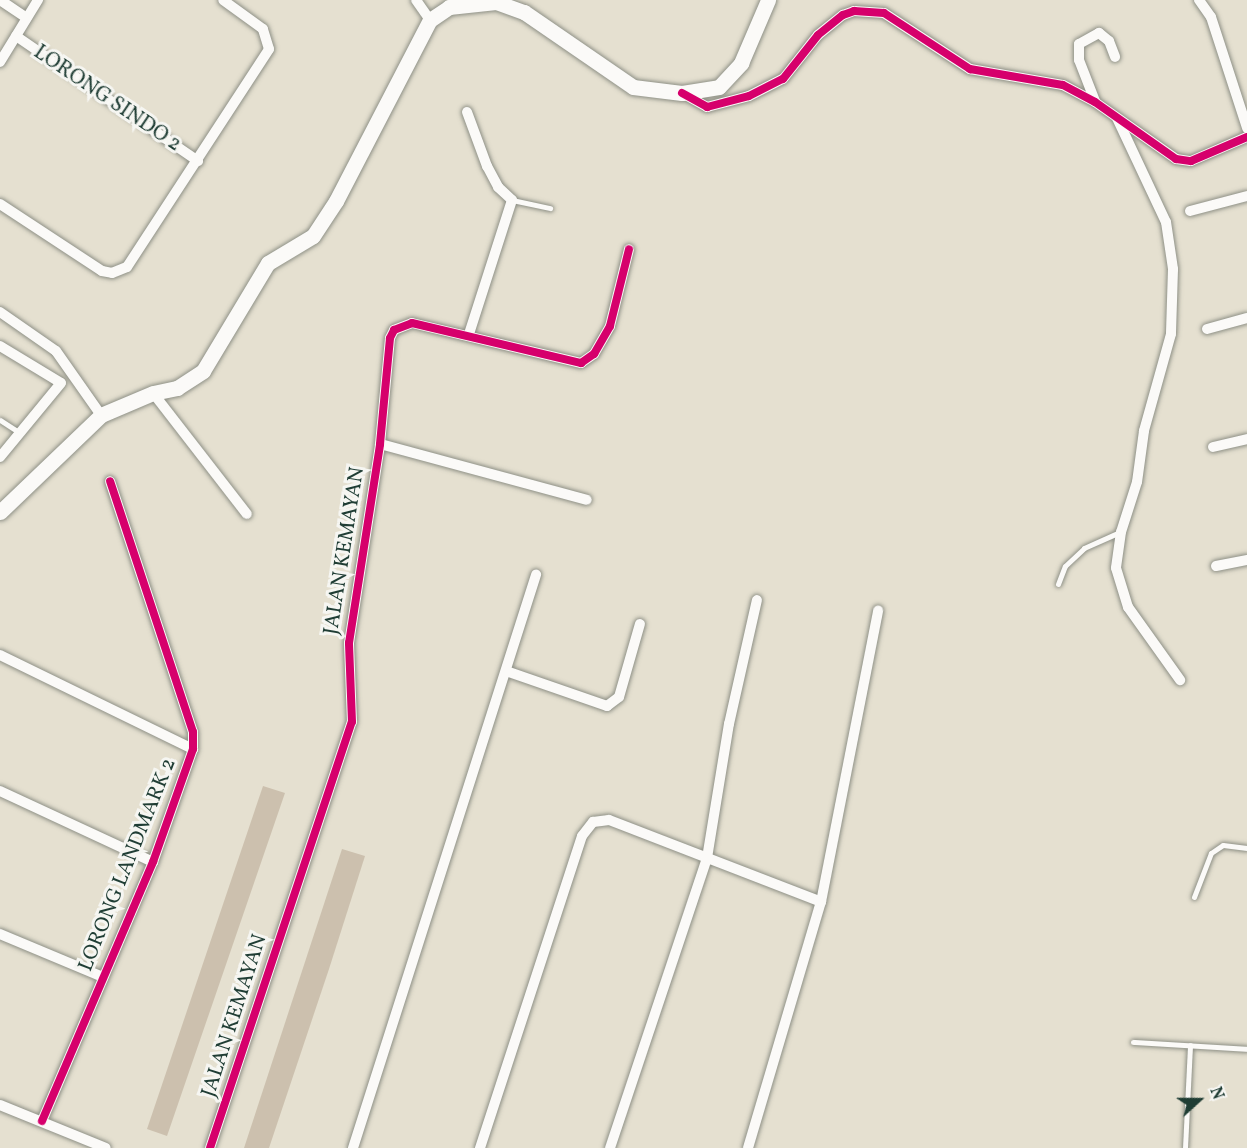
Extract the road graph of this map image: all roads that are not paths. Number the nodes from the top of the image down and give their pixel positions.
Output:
1 (0, 0) edge
2 (38, 0) edge
3 (223, 0) edge
4 (416, 0) edge
5 (768, 0) edge
6 (1199, 0) edge
7 (471, 1) edge
8 (27, 18) junction
9 (430, 20) junction
10 (16, 36) junction
11 (1115, 57) dead end
12 (0, 62) edge
13 (682, 93) junction
14 (1095, 102) junction
15 (467, 112) dead end
16 (1117, 117) junction
17 (1247, 128) edge
18 (1247, 137) edge
19 (198, 161) junction
20 (1247, 196) edge
21 (512, 200) junction
22 (0, 204) edge
23 (550, 208) dead end
24 (1190, 211) dead end
25 (630, 249) dead end
26 (0, 312) edge
27 (1247, 318) edge
28 (1207, 328) dead end
29 (469, 334) junction
30 (0, 346) edge
31 (153, 393) junction
32 (101, 415) junction
33 (0, 420) edge
34 (20, 433) junction
35 (1247, 439) edge
36 (380, 444) junction
37 (1213, 447) dead end
38 (0, 456) edge
39 (110, 482) dead end
40 (587, 500) dead end
41 (0, 512) edge
42 (247, 514) dead end
43 (1121, 532) junction
44 (1247, 560) edge
45 (1216, 566) dead end
46 (536, 575) dead end
47 (1058, 584) dead end
48 (757, 600) dead end
49 (878, 611) dead end
50 (640, 624) dead end
51 (0, 656) edge
52 (506, 671) junction
53 (1180, 680) dead end
54 (194, 749) junction
55 (0, 791) edge
56 (1247, 848) edge
57 (707, 858) junction
58 (153, 862) junction
59 (1194, 897) dead end
60 (821, 902) junction
61 (0, 934) edge
62 (103, 977) junction
63 (1133, 1042) dead end
64 (1190, 1045) junction
65 (1247, 1049) edge
66 (0, 1105) edge
67 (42, 1121) junction
68 (106, 1148) edge
69 (210, 1148) edge
70 (353, 1148) edge
71 (480, 1148) edge
72 (610, 1148) edge
73 (748, 1148) edge
74 (1185, 1148) edge

1 - 8 street
2 - 8 street
3 - 19 street
4 - 9 street
5 - 13 main road
6 - 17 street
7 - 9 main road
7 - 13 main road
8 - 10 street
9 - 31 main road
10 - 12 street
10 - 19 street, LORONG SINDO 2
11 - 14 street
13 - 14 street
14 - 16 street
15 - 21 street
16 - 18 street
16 - 43 street
19 - 22 street
20 - 24 street
21 - 23 lane
21 - 29 street
25 - 29 street, JALAN KEMAYAN
26 - 32 street
27 - 28 street
29 - 36 street, JALAN KEMAYAN
30 - 34 street
31 - 32 main road
31 - 42 street
32 - 41 main road
33 - 34 lane
34 - 38 street
35 - 37 street
36 - 40 street
36 - 69 street, JALAN KEMAYAN
39 - 54 street, LORONG LANDMARK 2
43 - 47 lane
43 - 53 street
44 - 45 street
46 - 52 street
48 - 57 street
49 - 60 street
50 - 52 street
51 - 54 street
52 - 70 street
54 - 58 street, LORONG LANDMARK 2
55 - 58 street
56 - 59 lane
57 - 60 street
57 - 71 street
57 - 72 street
58 - 62 street, LORONG LANDMARK 2
60 - 73 street
61 - 62 street
62 - 67 street, LORONG LANDMARK 2
63 - 64 lane
64 - 65 lane
64 - 74 lane
66 - 67 street
67 - 68 street

